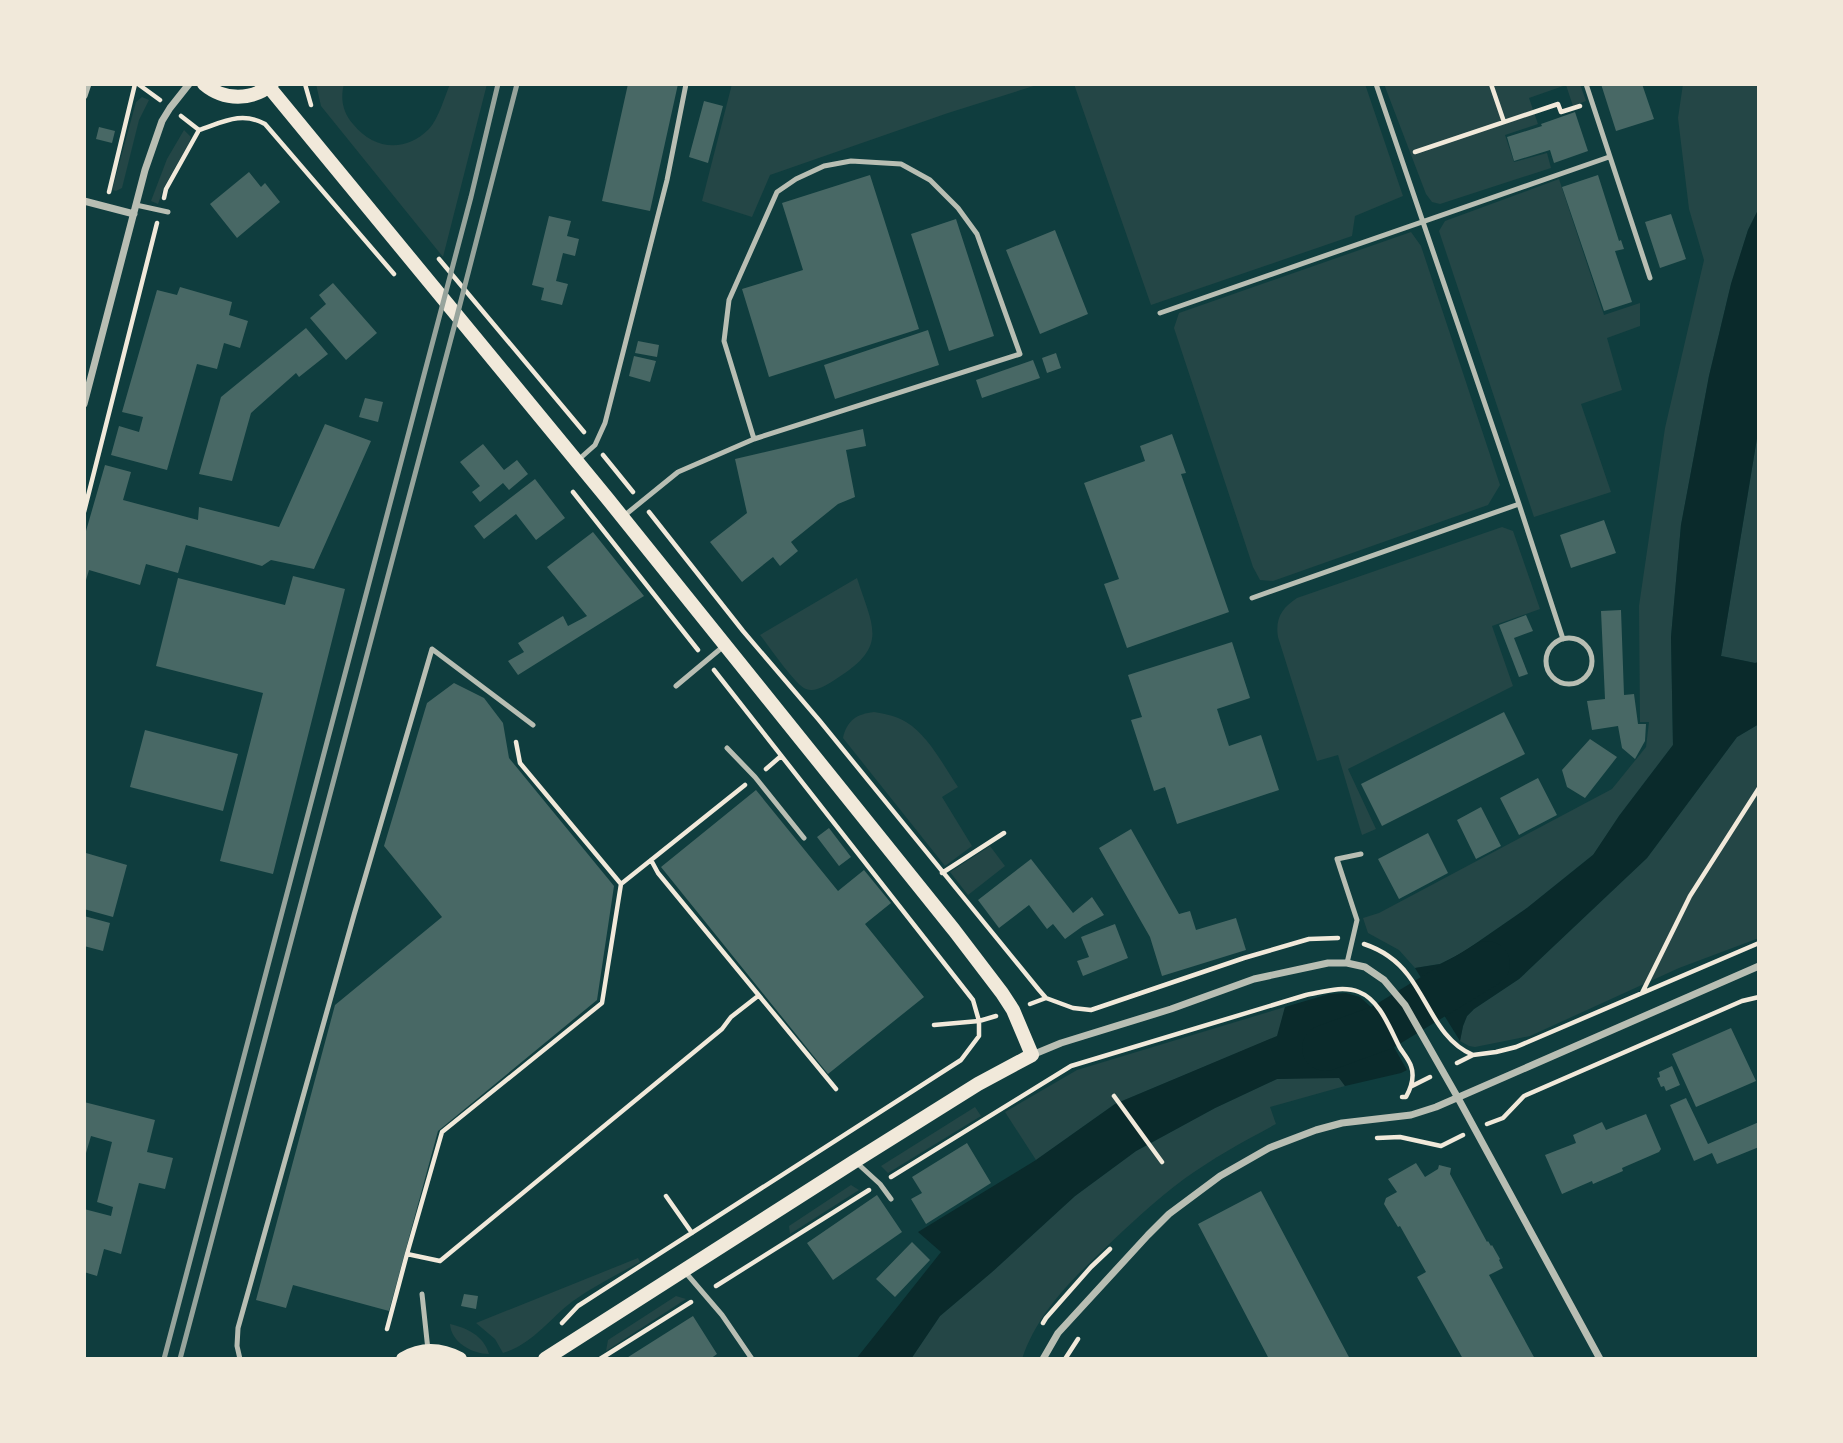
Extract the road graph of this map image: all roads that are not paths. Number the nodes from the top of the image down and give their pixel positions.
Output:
1 (88, 84) edge
2 (189, 84) edge
3 (204, 84) edge
4 (686, 84) edge
5 (1376, 84) edge
6 (1586, 84) edge
7 (270, 85) edge
8 (84, 96) edge
9 (1609, 157) junction
10 (84, 201) edge
11 (136, 205) junction
12 (164, 211) road end
13 (134, 214) junction
14 (1423, 221) junction
15 (1650, 278) dead end
16 (1160, 313) dead end
17 (84, 404) edge
18 (754, 439) junction
19 (577, 461) junction
20 (1519, 504) junction
21 (622, 517) junction
22 (1252, 598) dead end
23 (1563, 639) junction
24 (725, 645) junction
25 (676, 686) dead end
26 (533, 725) dead end
27 (727, 748) dead end
28 (804, 838) dead end
29 (1361, 854) dead end
30 (1347, 963) junction
31 (1759, 965) edge
32 (1032, 1055) junction
33 (1458, 1098) junction
34 (855, 1161) junction
35 (891, 1199) dead end
36 (684, 1270) junction
37 (422, 1294) dead end
38 (428, 1351) junction
39 (240, 1359) edge
40 (403, 1359) edge
41 (460, 1359) edge
42 (545, 1359) edge
43 (752, 1359) edge
44 (1043, 1359) edge
45 (1600, 1359) edge

1 - 8 street
2 - 11 street
3 - 7 main road
4 - 19 lane
5 - 14 lane
6 - 9 lane
7 - 19 main road
9 - 14 lane
9 - 15 lane
10 - 13 street
11 - 12 lane
11 - 13 street
13 - 17 street
14 - 16 lane
14 - 20 lane
18 - 18 lane
18 - 21 lane
19 - 21 main road
20 - 22 lane
20 - 23 lane
21 - 24 main road
23 - 23 lane
24 - 25 lane
24 - 32 main road
26 - 39 lane
27 - 28 lane
29 - 30 lane
30 - 32 street
30 - 33 street
31 - 33 street
32 - 34 main road
33 - 44 street
33 - 45 street
34 - 35 lane
34 - 36 main road
36 - 42 main road
36 - 43 lane
37 - 38 lane
38 - 40 main road
38 - 41 main road

